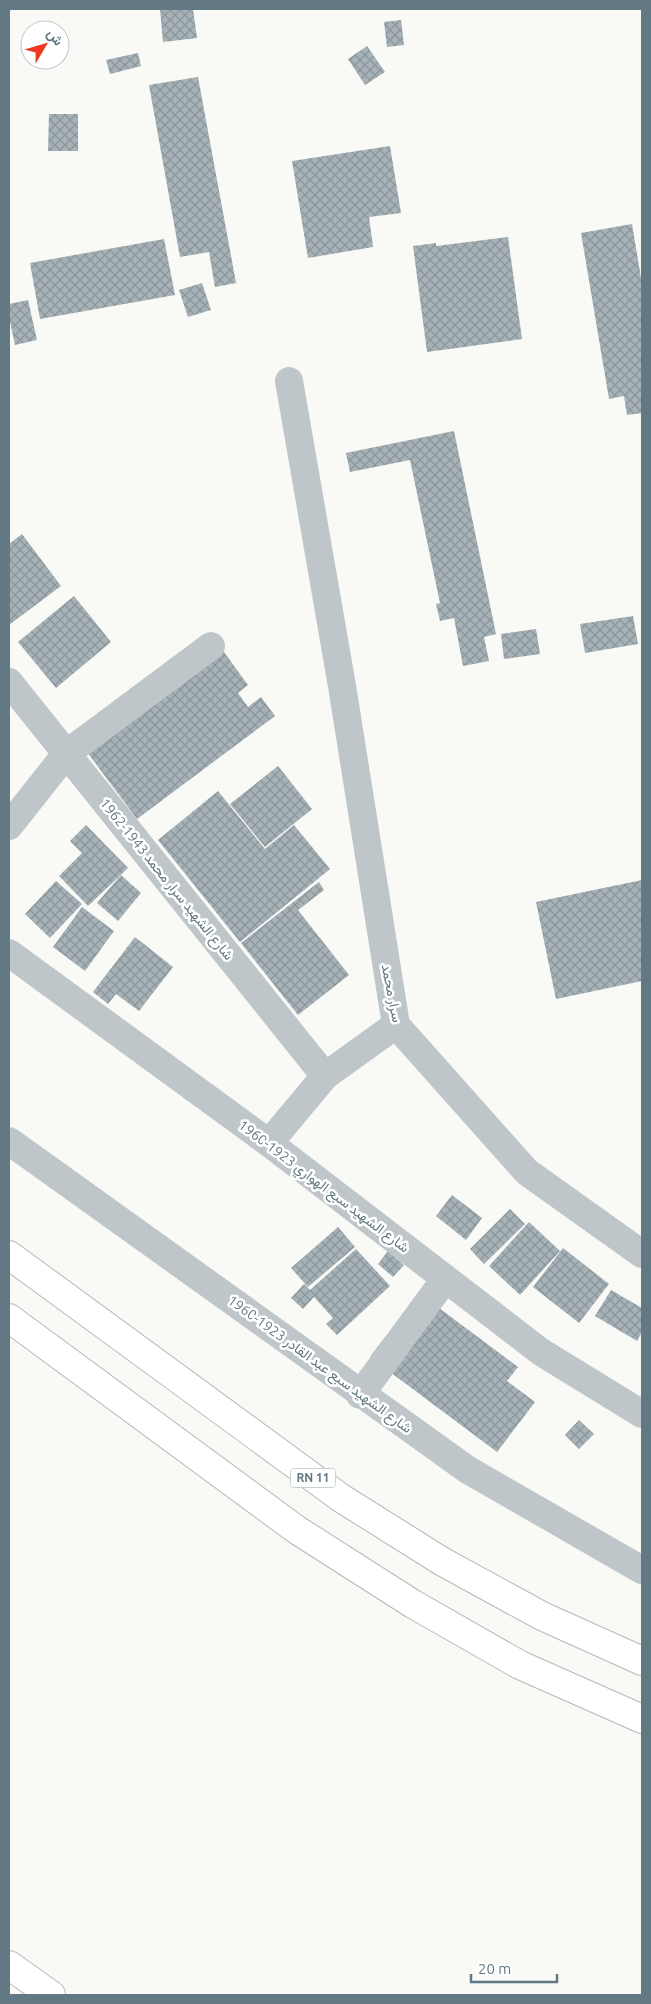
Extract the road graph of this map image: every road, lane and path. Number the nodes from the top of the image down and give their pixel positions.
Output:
1 (289, 381) dead end
2 (211, 646) dead end
3 (9, 682) edge
4 (66, 754) junction
5 (9, 826) edge
6 (9, 953) edge
7 (396, 1025) junction
8 (325, 1076) junction
9 (9, 1141) edge
10 (269, 1143) junction
11 (642, 1254) edge
12 (9, 1255) edge
13 (446, 1279) junction
14 (9, 1318) edge
15 (360, 1395) junction
16 (642, 1414) edge
17 (642, 1570) edge
18 (642, 1661) edge
19 (642, 1719) edge
20 (9, 1965) edge
21 (51, 1995) edge

1 - 7 street, سرار محمد
2 - 4 street
3 - 4 street, شارع الشهيد سرار محمد 1943-1962
4 - 5 street
4 - 8 street, شارع الشهيد سرار محمد 1943-1962
6 - 10 street, شارع الشهيد سبع الهواري 1923-1960
7 - 8 street
7 - 11 street, سرار محمد
8 - 10 street
9 - 15 street, شارع الشهيد سبع عبد القادر 1923-1960
10 - 13 street, شارع الشهيد سبع الهواري 1923-1960
12 - 18 main road, RN 11
13 - 15 street
13 - 16 street, شارع الشهيد سبع الهواري 1923-1960
14 - 19 main road
15 - 17 street, شارع الشهيد سبع عبد القادر 1923-1960
20 - 21 main road

